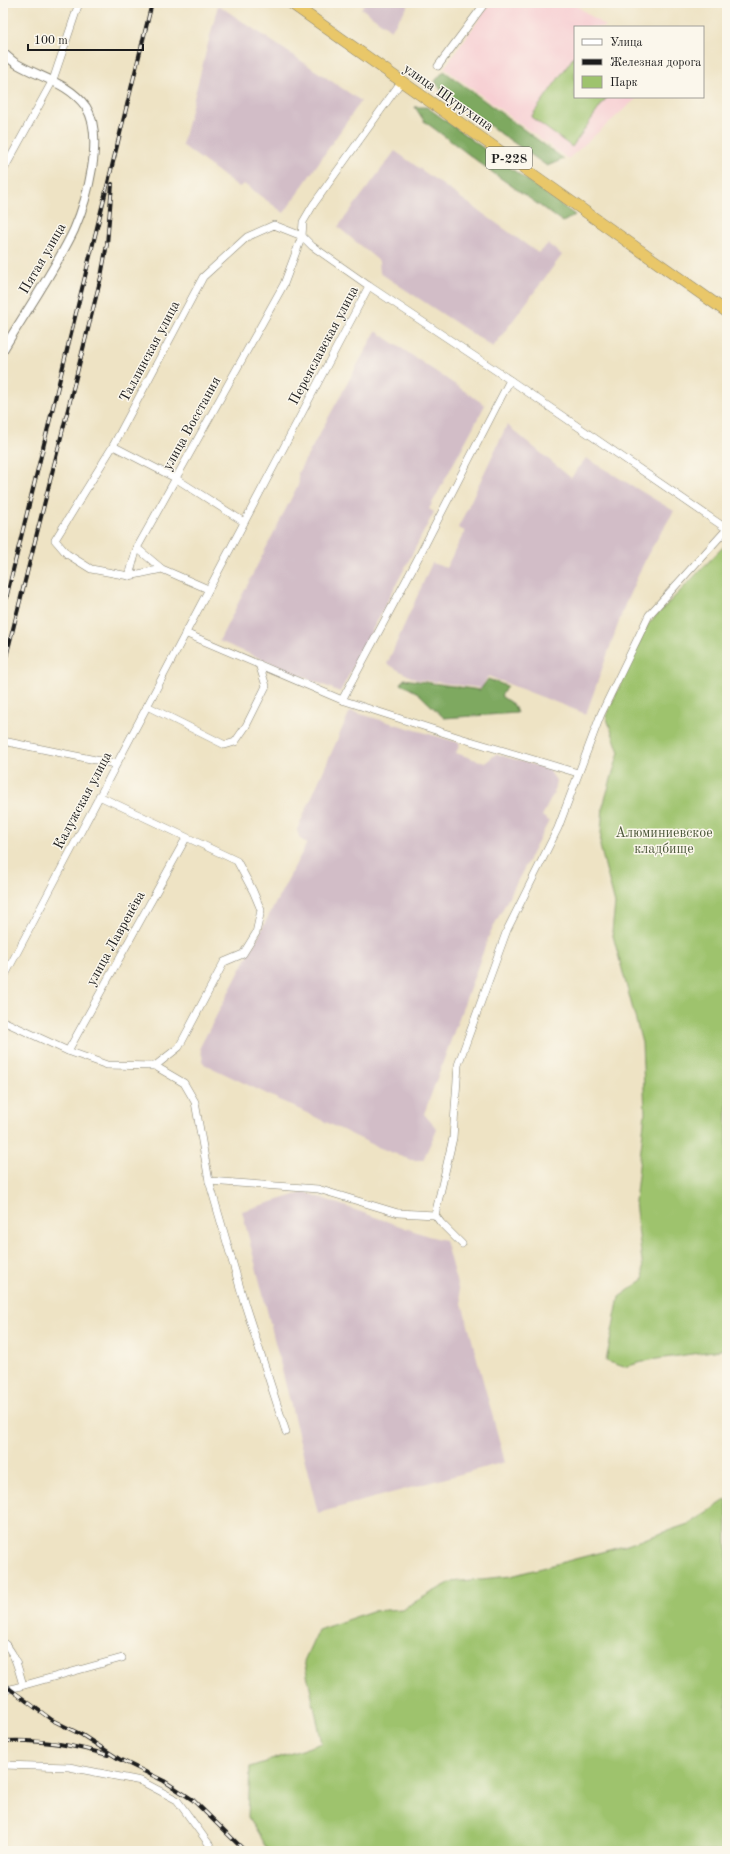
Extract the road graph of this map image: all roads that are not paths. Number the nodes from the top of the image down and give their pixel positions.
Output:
1 (79, 3) edge
2 (291, 3) edge
3 (485, 3) edge
4 (3, 53) edge
5 (438, 66) dead end
6 (53, 80) junction
7 (401, 82) junction
8 (3, 171) edge
9 (302, 236) junction
10 (369, 286) junction
11 (727, 312) edge
12 (3, 350) edge
13 (510, 380) junction
14 (114, 446) junction
15 (175, 478) junction
16 (244, 522) junction
17 (727, 529) edge
18 (137, 548) junction
19 (162, 569) junction
20 (129, 576) junction
21 (208, 589) junction
22 (185, 633) junction
23 (259, 664) junction
24 (342, 700) junction
25 (147, 706) junction
26 (3, 741) edge
27 (115, 764) junction
28 (578, 773) junction
29 (99, 796) junction
30 (186, 838) junction
31 (3, 979) edge
32 (3, 1021) edge
33 (68, 1051) junction
34 (155, 1066) junction
35 (208, 1181) junction
36 (436, 1215) junction
37 (462, 1244) dead end
38 (286, 1432) dead end
39 (3, 1642) edge
40 (122, 1658) dead end
41 (23, 1685) junction
42 (3, 1691) edge
43 (3, 1765) edge
44 (214, 1851) edge

1 - 6 street
2 - 7 highway, улица Шурухина / Р-228
3 - 5 street
4 - 6 street, Пятая улица
6 - 8 street
6 - 12 street, Пятая улица
7 - 9 street
7 - 11 highway, улица Шурухина / Р-228
9 - 10 street, Переяславская улица
9 - 14 street, Таллинская улица
9 - 15 street, улица Восстания
10 - 13 street
10 - 16 street, Переяславская улица
13 - 17 street
13 - 24 street
14 - 15 street
14 - 20 street, Таллинская улица
15 - 16 street
15 - 18 street, улица Восстания
16 - 21 street, Переяславская улица
17 - 28 street
18 - 19 street
18 - 20 street, улица Восстания
19 - 20 street
19 - 21 street
21 - 22 street, Переяславская улица
22 - 23 street
22 - 25 street, Калужская улица
23 - 24 street
23 - 25 street
24 - 28 street
25 - 27 street, Калужская улица
26 - 27 street
27 - 29 street, Калужская улица
28 - 36 street
29 - 30 street
29 - 31 street, Калужская улица
30 - 33 street, улица Лавренёва
30 - 34 street
32 - 33 street
33 - 34 street
34 - 35 street
35 - 36 street
35 - 38 street
36 - 37 street
39 - 41 street
40 - 41 street
41 - 42 street
43 - 44 street

